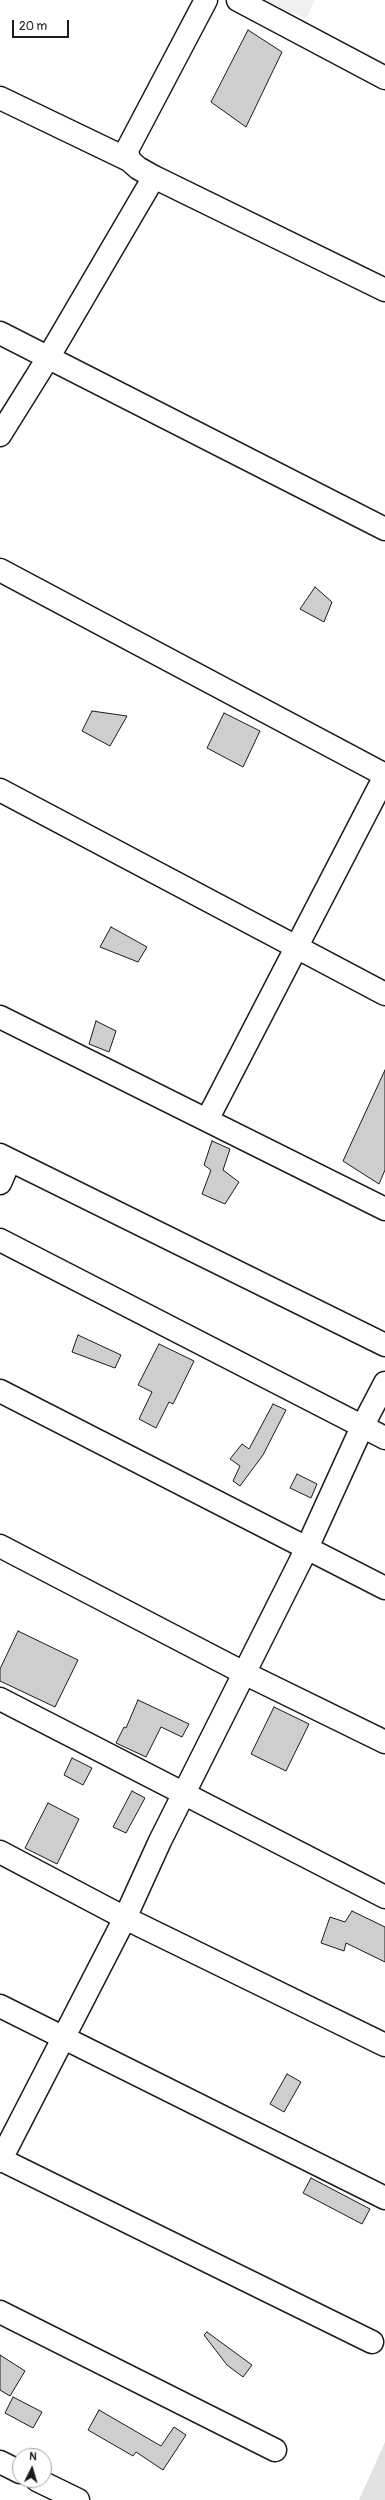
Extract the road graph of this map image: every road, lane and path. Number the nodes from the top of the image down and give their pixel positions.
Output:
1 (206, 0) edge
2 (238, 0) edge
3 (385, 78) edge
4 (0, 98) edge
5 (129, 160) junction
6 (154, 177) junction
7 (385, 290) edge
8 (0, 333) edge
9 (48, 358) junction
10 (0, 435) edge
11 (385, 529) edge
12 (0, 570) edge
13 (385, 776) edge
14 (0, 790) edge
15 (296, 947) junction
16 (385, 994) edge
17 (0, 1017) edge
18 (207, 1120) junction
19 (5, 1158) edge
20 (0, 1183) edge
21 (385, 1208) edge
22 (0, 1240) edge
23 (385, 1345) edge
24 (385, 1383) edge
25 (0, 1390) edge
26 (362, 1427) junction
27 (385, 1438) edge
28 (0, 1546) edge
29 (306, 1550) junction
30 (385, 1588) edge
31 (244, 1673) junction
32 (0, 1699) edge
33 (385, 1742) edge
34 (184, 1793) junction
35 (0, 1852) edge
36 (385, 1897) edge
37 (125, 1918) junction
38 (0, 2006) edge
39 (62, 2038) junction
40 (385, 2045) edge
41 (0, 2160) edge
42 (385, 2198) edge
43 (0, 2312) edge
44 (372, 2342) dead end
45 (275, 2450) dead end
46 (0, 2462) edge
47 (12, 2468) edge
48 (52, 2487) edge
49 (78, 2500) edge

1 - 5 street
2 - 3 street
4 - 5 street
5 - 6 street
6 - 7 street
6 - 9 street
8 - 9 street
9 - 10 street
9 - 11 street
12 - 13 street
13 - 15 street
14 - 15 street
15 - 16 street
15 - 18 street
17 - 18 street
18 - 21 street
19 - 20 street
19 - 23 street
22 - 26 street
24 - 26 street
25 - 29 street
26 - 27 street
26 - 29 street
28 - 31 street
29 - 30 street
29 - 31 street
31 - 33 street
31 - 34 street
32 - 34 street
34 - 36 street
34 - 37 street
35 - 37 street
37 - 39 street
37 - 40 street
38 - 39 street
39 - 41 street
39 - 42 street
41 - 44 street
43 - 45 street
46 - 47 street
48 - 49 street

